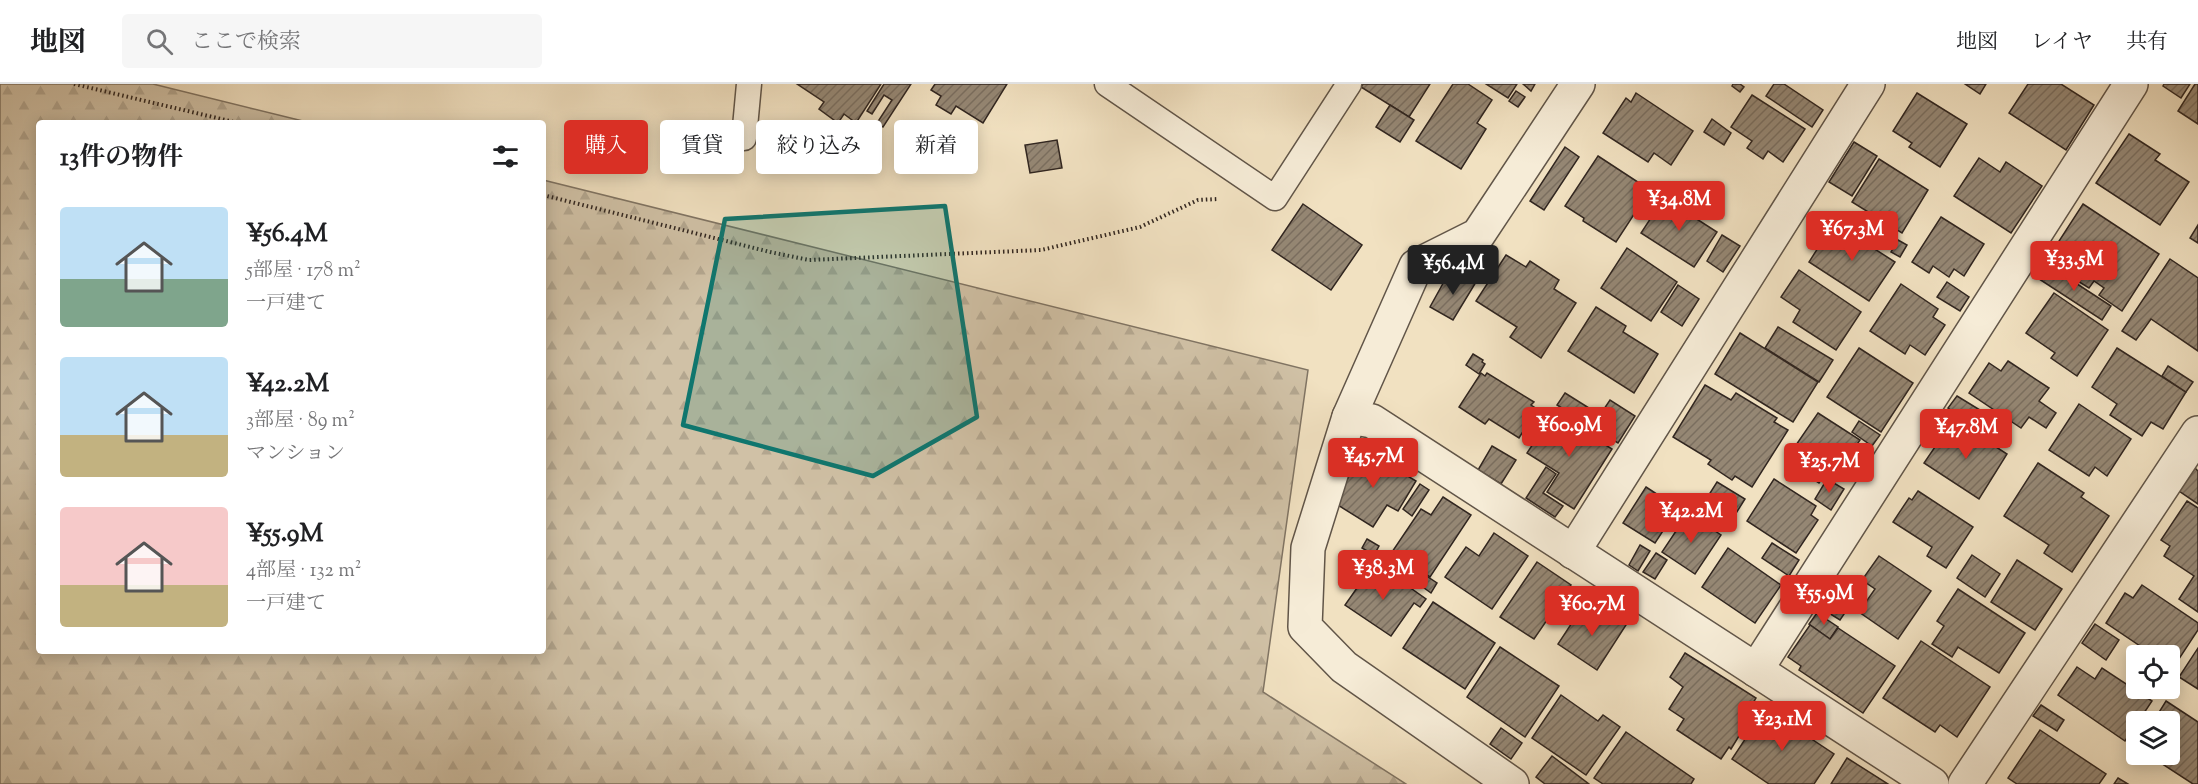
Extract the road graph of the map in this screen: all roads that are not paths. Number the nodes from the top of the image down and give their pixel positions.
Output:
1 (749, 84) edge
2 (1107, 84) edge
3 (1349, 84) edge
4 (1578, 84) edge
5 (1868, 84) edge
6 (2131, 84) edge
7 (744, 138) dead end
8 (1349, 417) junction
9 (2198, 433) edge
10 (1573, 552) junction
11 (1756, 670) junction
12 (1512, 784) edge
13 (1932, 784) edge
14 (1965, 784) edge

1 - 7 lane
2 - 3 lane
4 - 8 street
5 - 10 street
6 - 11 street
8 - 10 street
8 - 12 street
9 - 14 street
10 - 11 street
11 - 13 street

